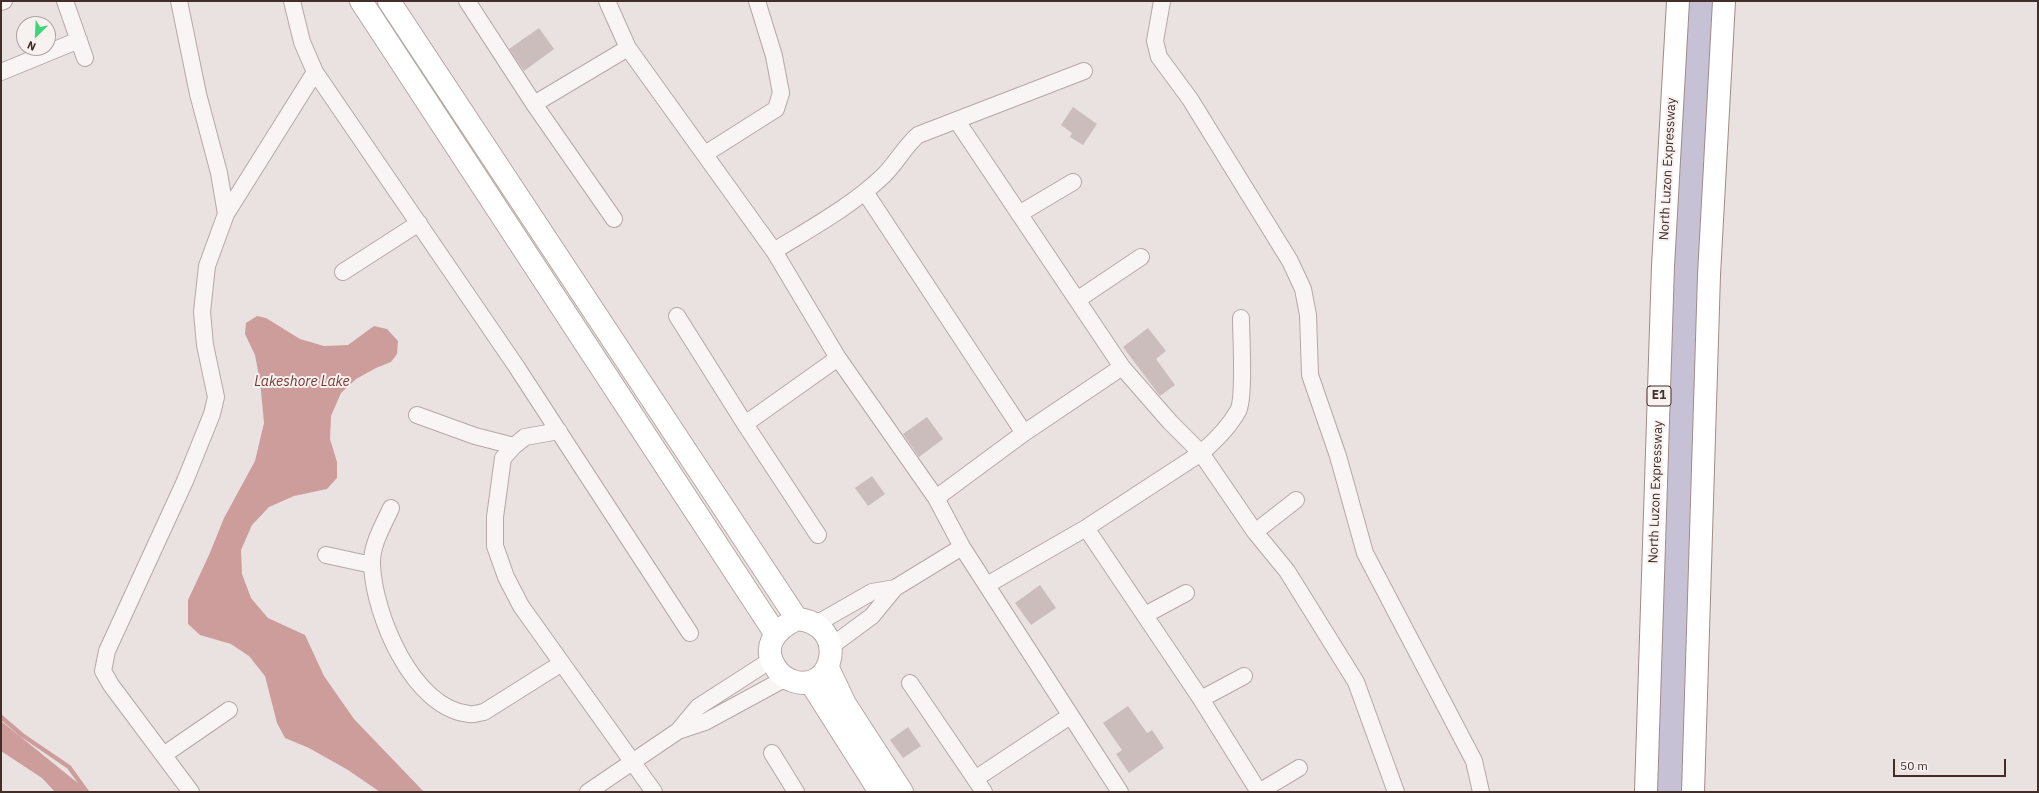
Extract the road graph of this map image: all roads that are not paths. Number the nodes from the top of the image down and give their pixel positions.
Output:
1 (4, 1) edge
2 (66, 1) edge
3 (179, 1) edge
4 (292, 1) edge
5 (361, 1) edge
6 (389, 1) edge
7 (467, 1) edge
8 (607, 1) edge
9 (757, 1) edge
10 (1162, 1) edge
11 (1678, 1) edge
12 (1724, 1) edge
13 (1, 2) edge
14 (79, 40) junction
15 (628, 48) junction
16 (85, 58) dead end
17 (1084, 71) dead end
18 (1, 72) edge
19 (315, 72) junction
20 (534, 104) junction
21 (957, 121) junction
22 (705, 154) junction
23 (1073, 182) dead end
24 (865, 192) junction
25 (226, 214) junction
26 (1019, 214) junction
27 (614, 219) dead end
28 (419, 223) junction
29 (774, 251) junction
30 (1141, 257) dead end
31 (343, 272) dead end
32 (1077, 300) junction
33 (677, 316) dead end
34 (1241, 318) dead end
35 (838, 358) junction
36 (1122, 367) junction
37 (416, 415) dead end
38 (745, 424) junction
39 (559, 431) junction
40 (1024, 433) junction
41 (514, 446) junction
42 (1201, 453) junction
43 (936, 498) junction
44 (1296, 500) dead end
45 (391, 508) dead end
46 (1086, 528) junction
47 (1255, 532) junction
48 (818, 535) dead end
49 (962, 547) junction
50 (326, 555) dead end
51 (372, 565) junction
52 (987, 585) junction
53 (895, 588) junction
54 (1186, 593) dead end
55 (1145, 615) junction
56 (806, 622) junction
57 (690, 633) dead end
58 (775, 633) junction
59 (829, 658) junction
60 (771, 660) junction
61 (562, 663) junction
62 (1244, 676) dead end
63 (786, 678) junction
64 (811, 683) junction
65 (910, 683) dead end
66 (1201, 699) junction
67 (229, 710) dead end
68 (1070, 716) junction
69 (678, 731) junction
70 (772, 753) dead end
71 (164, 754) junction
72 (634, 762) junction
73 (1299, 768) dead end
74 (980, 785) edge
75 (191, 792) edge
76 (588, 792) edge
77 (654, 792) edge
78 (796, 792) edge
79 (880, 792) edge
80 (902, 792) edge
81 (1120, 792) edge
82 (1396, 792) edge
83 (1481, 792) edge
84 (1646, 792) edge
85 (1693, 792) edge

1 - 13 street
2 - 14 street
3 - 25 street
4 - 19 street
5 - 58 main road
6 - 56 main road
7 - 20 street
8 - 15 street
9 - 22 street
10 - 83 street
11 - 84 main road, North Luzon Expressway / E1
12 - 85 main road
14 - 16 street
14 - 18 street
15 - 20 street
15 - 22 street
17 - 21 street
19 - 25 street
19 - 28 street
20 - 27 street
21 - 24 street
21 - 26 street
22 - 29 street
23 - 26 street
24 - 29 street
24 - 40 street
25 - 71 street
26 - 32 street
28 - 31 street
28 - 39 street
29 - 35 street
30 - 32 street
32 - 36 street
33 - 38 street
34 - 42 street
35 - 38 street
35 - 43 street
36 - 40 street
36 - 42 street
37 - 41 street
38 - 48 street
39 - 41 street
39 - 57 street
40 - 43 street
41 - 61 street
42 - 46 street
42 - 47 street
43 - 49 street
44 - 47 street
45 - 51 street
46 - 52 street
46 - 55 street
47 - 82 street
49 - 52 street
49 - 53 street
50 - 51 street
51 - 61 street
52 - 68 street
53 - 56 street
53 - 59 street
54 - 55 street
55 - 66 street
56 - 58 main road
56 - 59 main road
58 - 60 main road
59 - 64 main road
59 - 80 main road
60 - 63 main road
60 - 69 street
61 - 72 street
62 - 66 street
63 - 64 main road
63 - 69 street
64 - 79 main road
65 - 74 street
66 - 73 street
67 - 71 street
68 - 74 street
68 - 81 street
69 - 72 street
70 - 78 street
71 - 75 street
72 - 76 street
72 - 77 street

